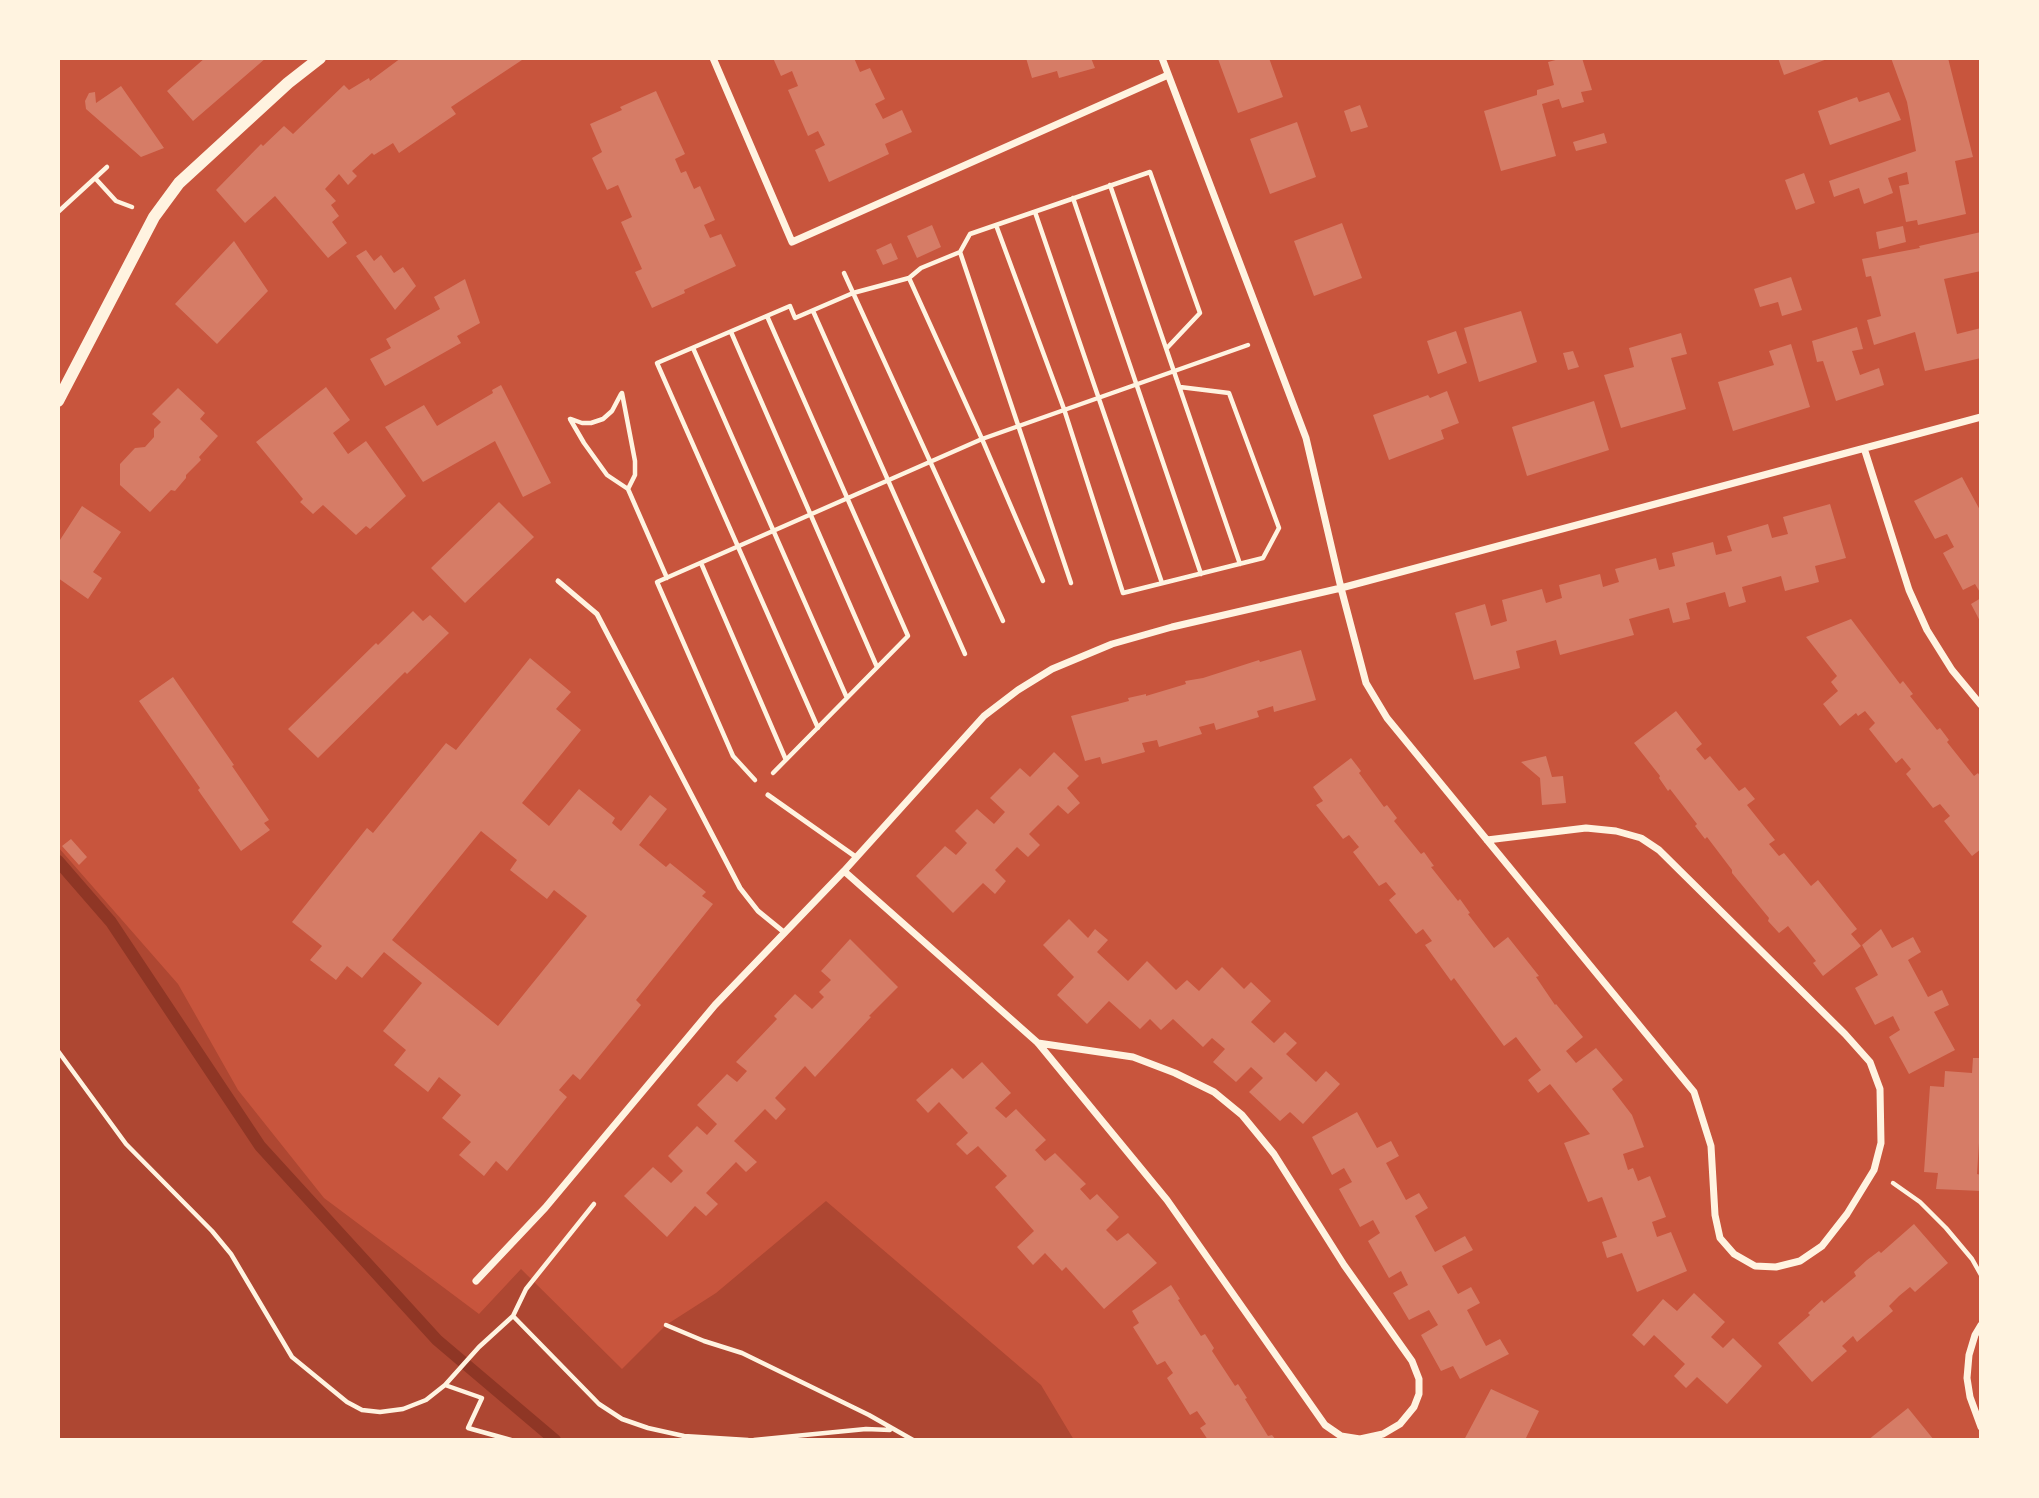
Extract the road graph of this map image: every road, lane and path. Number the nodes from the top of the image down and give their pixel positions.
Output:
1 (320, 58) edge
2 (713, 58) edge
3 (1162, 58) edge
4 (1168, 75) junction
5 (107, 167) dead end
6 (95, 178) junction
7 (1110, 186) junction
8 (1073, 198) junction
9 (116, 201) dead end
10 (58, 212) edge
11 (1035, 212) junction
12 (996, 225) junction
13 (960, 251) junction
14 (844, 273) dead end
15 (909, 278) junction
16 (853, 293) junction
17 (813, 311) junction
18 (768, 316) junction
19 (731, 332) junction
20 (1269, 338) junction
21 (693, 348) junction
22 (1167, 348) junction
23 (1174, 370) junction
24 (1138, 383) junction
25 (1180, 387) junction
26 (1100, 397) junction
27 (58, 401) edge
28 (1064, 410) junction
29 (1981, 416) edge
30 (1018, 426) junction
31 (982, 439) junction
32 (1864, 448) junction
33 (929, 461) junction
34 (888, 479) junction
35 (628, 489) junction
36 (848, 497) junction
37 (812, 513) junction
38 (774, 530) junction
39 (738, 546) junction
40 (701, 563) junction
41 (1240, 564) junction
42 (1201, 574) junction
43 (667, 578) junction
44 (558, 581) dead end
45 (1043, 581) dead end
46 (1071, 583) dead end
47 (1163, 583) junction
48 (1341, 588) junction
49 (1003, 621) dead end
50 (965, 654) dead end
51 (877, 667) junction
52 (847, 698) junction
53 (1981, 705) edge
54 (818, 728) junction
55 (786, 760) junction
56 (761, 786) junction
57 (768, 795) joint
58 (1487, 840) junction
59 (856, 857) junction
60 (844, 871) junction
61 (785, 933) junction
62 (1038, 1043) junction
63 (58, 1051) edge
64 (1874, 1170) junction
65 (594, 1204) dead end
66 (1981, 1275) edge
67 (476, 1282) dead end
68 (513, 1316) junction
69 (666, 1325) dead end
70 (1981, 1325) edge
71 (445, 1385) junction
72 (1981, 1427) edge
73 (891, 1430) junction
74 (511, 1440) edge
75 (748, 1440) edge
76 (754, 1440) edge
77 (913, 1440) edge

1 - 27 street
2 - 4 street
3 - 4 street
4 - 20 street
5 - 6 path
6 - 9 path
6 - 10 path
7 - 8 path
7 - 22 path
7 - 22 path
8 - 11 path
8 - 24 path
11 - 12 path
11 - 26 path
12 - 13 path
12 - 28 path
13 - 15 path
13 - 30 path
14 - 16 path
15 - 16 path
15 - 31 path
16 - 17 path
16 - 33 path
17 - 18 path
17 - 34 path
18 - 19 path
18 - 36 path
19 - 21 path
19 - 37 path
20 - 23 path
20 - 48 street
21 - 38 path
21 - 39 path
22 - 23 path
23 - 24 path
23 - 25 path
24 - 26 path
24 - 42 path
25 - 41 path
25 - 41 path
26 - 28 path
26 - 47 path
28 - 30 path
28 - 47 path
29 - 32 street
30 - 31 path
30 - 46 path
31 - 33 path
31 - 45 path
32 - 48 street
32 - 53 street
33 - 34 path
33 - 49 path
34 - 36 path
34 - 50 path
35 - 35 path
35 - 43 path
36 - 37 path
36 - 51 path
37 - 38 path
37 - 51 path
38 - 39 path
38 - 52 path
39 - 40 path
39 - 54 path
40 - 43 path
40 - 55 path
41 - 42 path
42 - 47 path
43 - 56 path
44 - 61 lane
48 - 58 street
48 - 59 street
51 - 52 path
52 - 54 path
54 - 55 path
55 - 56 path
56 - 57 path
57 - 59 lane
58 - 64 street
58 - 64 street
59 - 60 street
60 - 61 street
60 - 62 street
61 - 67 street
62 - 62 street
63 - 71 path
64 - 66 path
65 - 68 path
68 - 71 path
68 - 75 path
69 - 73 path
70 - 72 street
71 - 74 path
73 - 76 path
73 - 77 path

